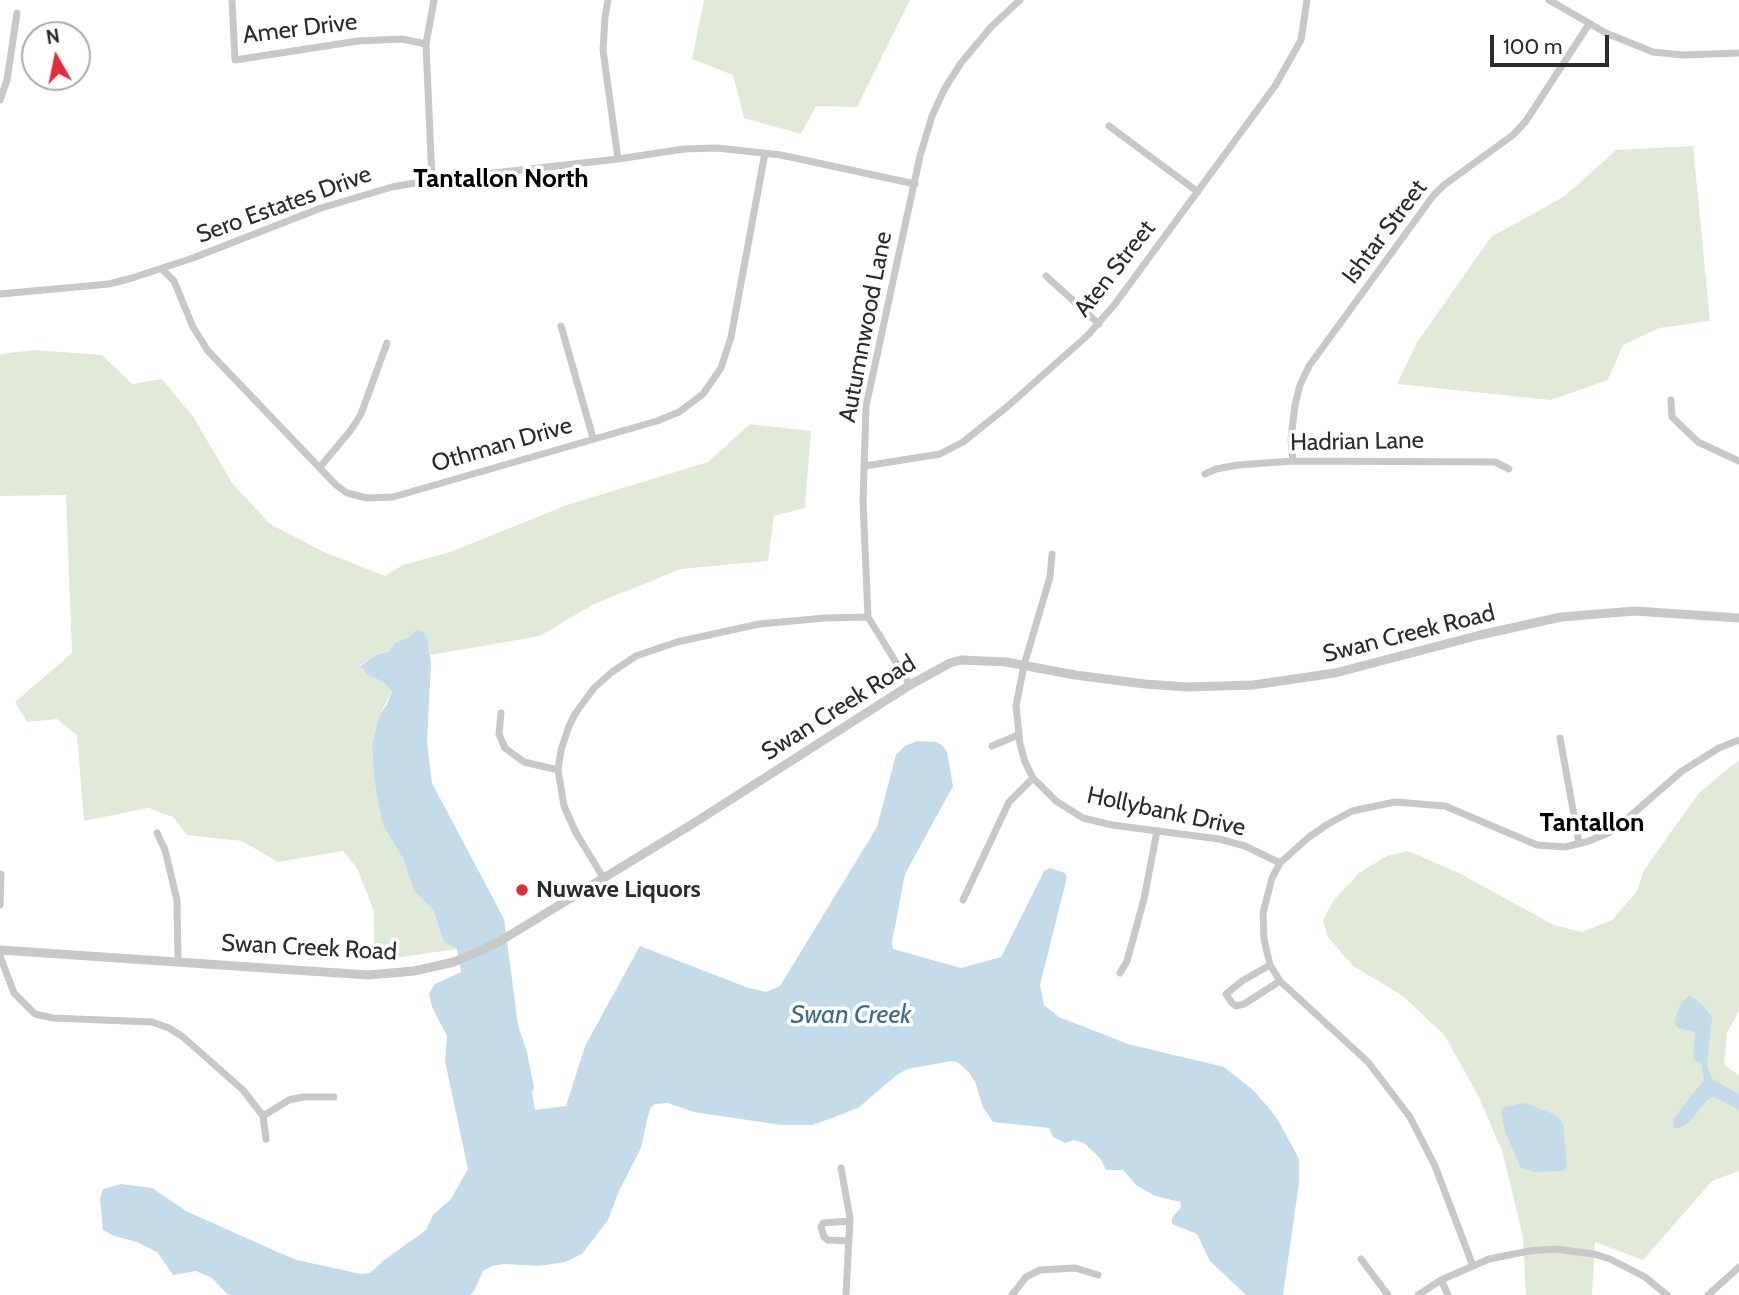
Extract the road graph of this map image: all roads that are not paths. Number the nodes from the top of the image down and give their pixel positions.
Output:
1 (232, 0) edge
2 (434, 0) edge
3 (608, 0) edge
4 (1020, 0) edge
5 (1307, 0) edge
6 (1549, 0) edge
7 (17, 13) dead end
8 (1589, 24) junction
9 (426, 44) junction
10 (1739, 53) edge
11 (0, 100) edge
12 (1109, 126) dead end
13 (765, 153) junction
14 (618, 159) junction
15 (432, 180) junction
16 (915, 184) junction
17 (1198, 192) junction
18 (162, 269) junction
19 (1046, 276) dead end
20 (0, 294) edge
21 (1099, 324) junction
22 (561, 326) dead end
23 (387, 343) dead end
24 (1671, 400) dead end
25 (593, 438) junction
26 (1293, 461) junction
27 (1739, 461) edge
28 (864, 466) junction
29 (320, 467) junction
30 (1509, 469) dead end
31 (1205, 474) dead end
32 (1052, 554) dead end
33 (868, 617) junction
34 (1739, 618) edge
35 (1024, 665) junction
36 (911, 685) junction
37 (501, 713) dead end
38 (1018, 735) junction
39 (1560, 738) dead end
40 (1739, 740) edge
41 (992, 746) dead end
42 (558, 769) junction
43 (1034, 778) junction
44 (1157, 831) junction
45 (157, 833) dead end
46 (1579, 844) junction
47 (1280, 863) junction
48 (1, 874) edge
49 (603, 877) junction
50 (962, 900) dead end
51 (0, 905) edge
52 (0, 950) edge
53 (0, 956) edge
54 (178, 961) junction
55 (1270, 965) junction
56 (1120, 973) dead end
57 (1280, 981) junction
58 (334, 1097) dead end
59 (262, 1116) junction
60 (266, 1139) dead end
61 (841, 1168) dead end
62 (849, 1221) junction
63 (849, 1241) junction
64 (1361, 1259) dead end
65 (1473, 1266) junction
66 (1739, 1267) edge
67 (1098, 1275) dead end
68 (1441, 1280) junction
69 (846, 1295) edge
70 (1012, 1295) edge
71 (1388, 1295) edge
72 (1418, 1295) edge
73 (1448, 1295) edge
74 (1667, 1295) edge
75 (1708, 1295) edge

1 - 9 street, Amer Drive
2 - 9 street
3 - 14 street
4 - 16 street, Autumnwood Lane
5 - 17 street, Aten Street
6 - 8 street
7 - 11 street
8 - 10 street
8 - 26 street, Ishtar Street
9 - 15 street
12 - 17 street
13 - 14 street, Sero Estates Drive
13 - 16 street, Sero Estates Drive
13 - 25 street, Othman Drive
14 - 15 street, Sero Estates Drive
15 - 18 street, Sero Estates Drive
16 - 28 street, Autumnwood Lane
17 - 21 street, Aten Street
18 - 20 street, Sero Estates Drive
18 - 29 street, Othman Drive
19 - 21 street
21 - 28 street, Aten Street
22 - 25 street
23 - 29 street
24 - 27 street
25 - 29 street, Othman Drive
26 - 30 street, Hadrian Lane
26 - 31 street, Hadrian Lane
28 - 33 street, Autumnwood Lane
32 - 35 street, Hollybank Drive
33 - 36 street, Autumnwood Lane
33 - 42 street
34 - 35 street, Swan Creek Road
35 - 36 street, Swan Creek Road
35 - 38 street, Hollybank Drive
36 - 49 street, Swan Creek Road
37 - 42 street
38 - 41 street
38 - 43 street, Hollybank Drive
39 - 46 street
40 - 46 street
42 - 49 street
43 - 44 street, Hollybank Drive
43 - 50 street
44 - 47 street, Hollybank Drive
44 - 56 street
45 - 54 street
46 - 47 street
47 - 55 street
48 - 51 street
49 - 54 street, Swan Creek Road
52 - 54 street, Swan Creek Road
53 - 59 street
55 - 57 street
55 - 57 street
57 - 65 street
58 - 59 street
59 - 60 street
61 - 62 street
62 - 63 street
62 - 63 street
63 - 69 street
64 - 71 street
65 - 68 street
65 - 74 street
66 - 75 street
67 - 70 street
68 - 72 street
68 - 73 street

